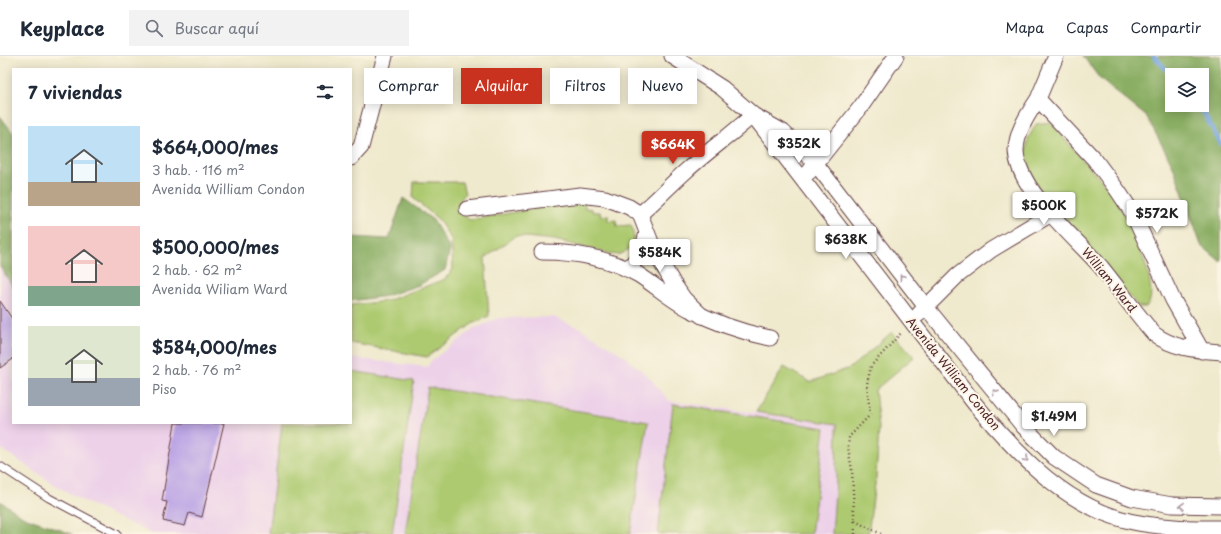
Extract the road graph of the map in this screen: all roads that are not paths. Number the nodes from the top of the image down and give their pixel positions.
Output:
1 (385, 56) edge
2 (672, 56) edge
3 (896, 56) edge
4 (1056, 56) edge
5 (1038, 99) junction
6 (753, 115) junction
7 (352, 157) edge
8 (816, 164) junction
9 (802, 181) junction
10 (467, 209) dead end
11 (640, 214) junction
12 (1051, 214) junction
13 (647, 232) junction
14 (542, 252) dead end
15 (626, 268) junction
16 (926, 307) junction
17 (702, 316) junction
18 (911, 322) junction
19 (770, 338) dead end
20 (1202, 351) junction
21 (1221, 352) edge
22 (0, 466) edge
23 (1221, 506) edge
24 (1221, 528) edge
25 (117, 534) edge

1 - 7 street
2 - 6 street, Avenida William Condon
3 - 8 street
4 - 5 street, William Ward
5 - 12 street, William Ward
5 - 20 street
6 - 8 street, Avenida William Condon
6 - 9 street, Avenida William Condon
6 - 11 street
8 - 9 street
16 -> 8 street, Avenida William Condon
9 - 18 street, Avenida William Condon
10 - 11 street
11 - 13 street
12 - 16 street
12 - 20 street, William Ward
13 - 15 street
13 - 17 street
14 - 15 street
15 - 17 street
16 - 18 street
23 -> 16 street, Avenida William Condon
17 - 19 street
18 -> 24 street, Avenida William Condon
20 - 21 street, William Ward
22 - 25 lane

